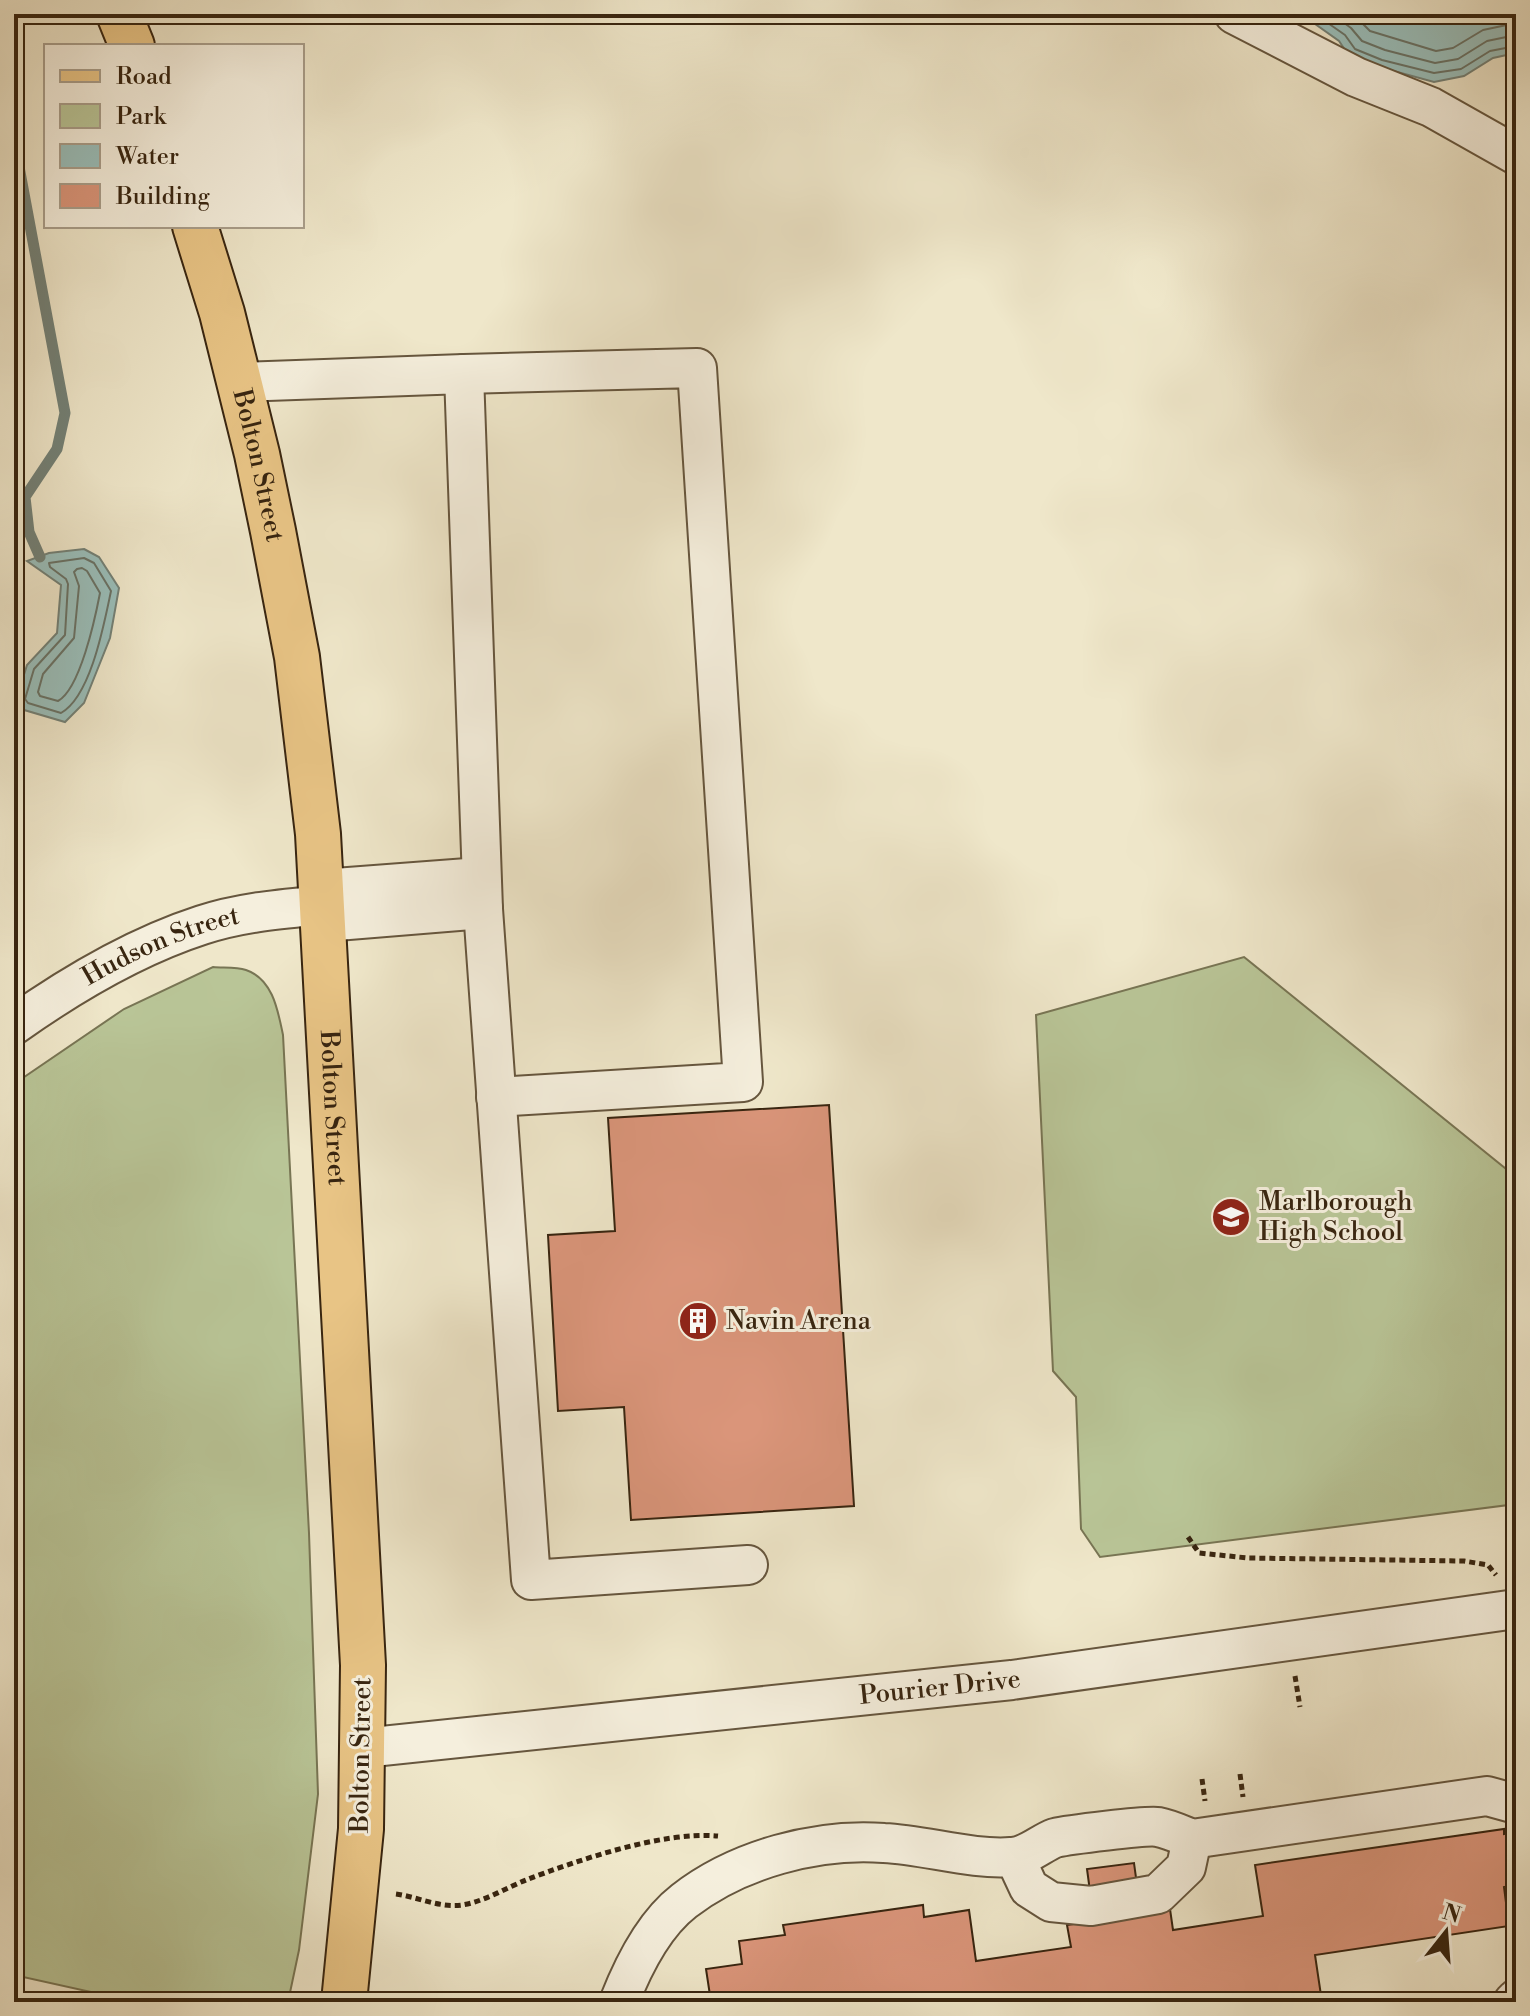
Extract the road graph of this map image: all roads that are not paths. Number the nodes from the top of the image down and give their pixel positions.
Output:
1 (119, 14) edge
2 (1234, 14) edge
3 (131, 44) edge
4 (1516, 155) edge
5 (196, 228) edge
6 (464, 374) junction
7 (239, 382) junction
8 (482, 893) junction
9 (323, 905) junction
10 (14, 1025) edge
11 (496, 1097) junction
12 (748, 1565) dead end
13 (1516, 1609) edge
14 (363, 1748) junction
15 (1516, 1804) edge
16 (1192, 1839) junction
17 (1015, 1858) junction
18 (344, 2002) edge
19 (619, 2002) edge

1 - 3 main road
2 - 4 street
5 - 7 main road, Bolton Street
6 - 7 street
6 - 8 street
6 - 11 street
7 - 9 main road, Bolton Street
8 - 9 street, Hudson Street
8 - 11 street
9 - 10 street, Hudson Street
9 - 14 main road, Bolton Street
11 - 12 street
13 - 14 street, Pourier Drive
14 - 18 main road, Bolton Street
15 - 16 street
16 - 17 street
16 - 17 street
17 - 19 street

